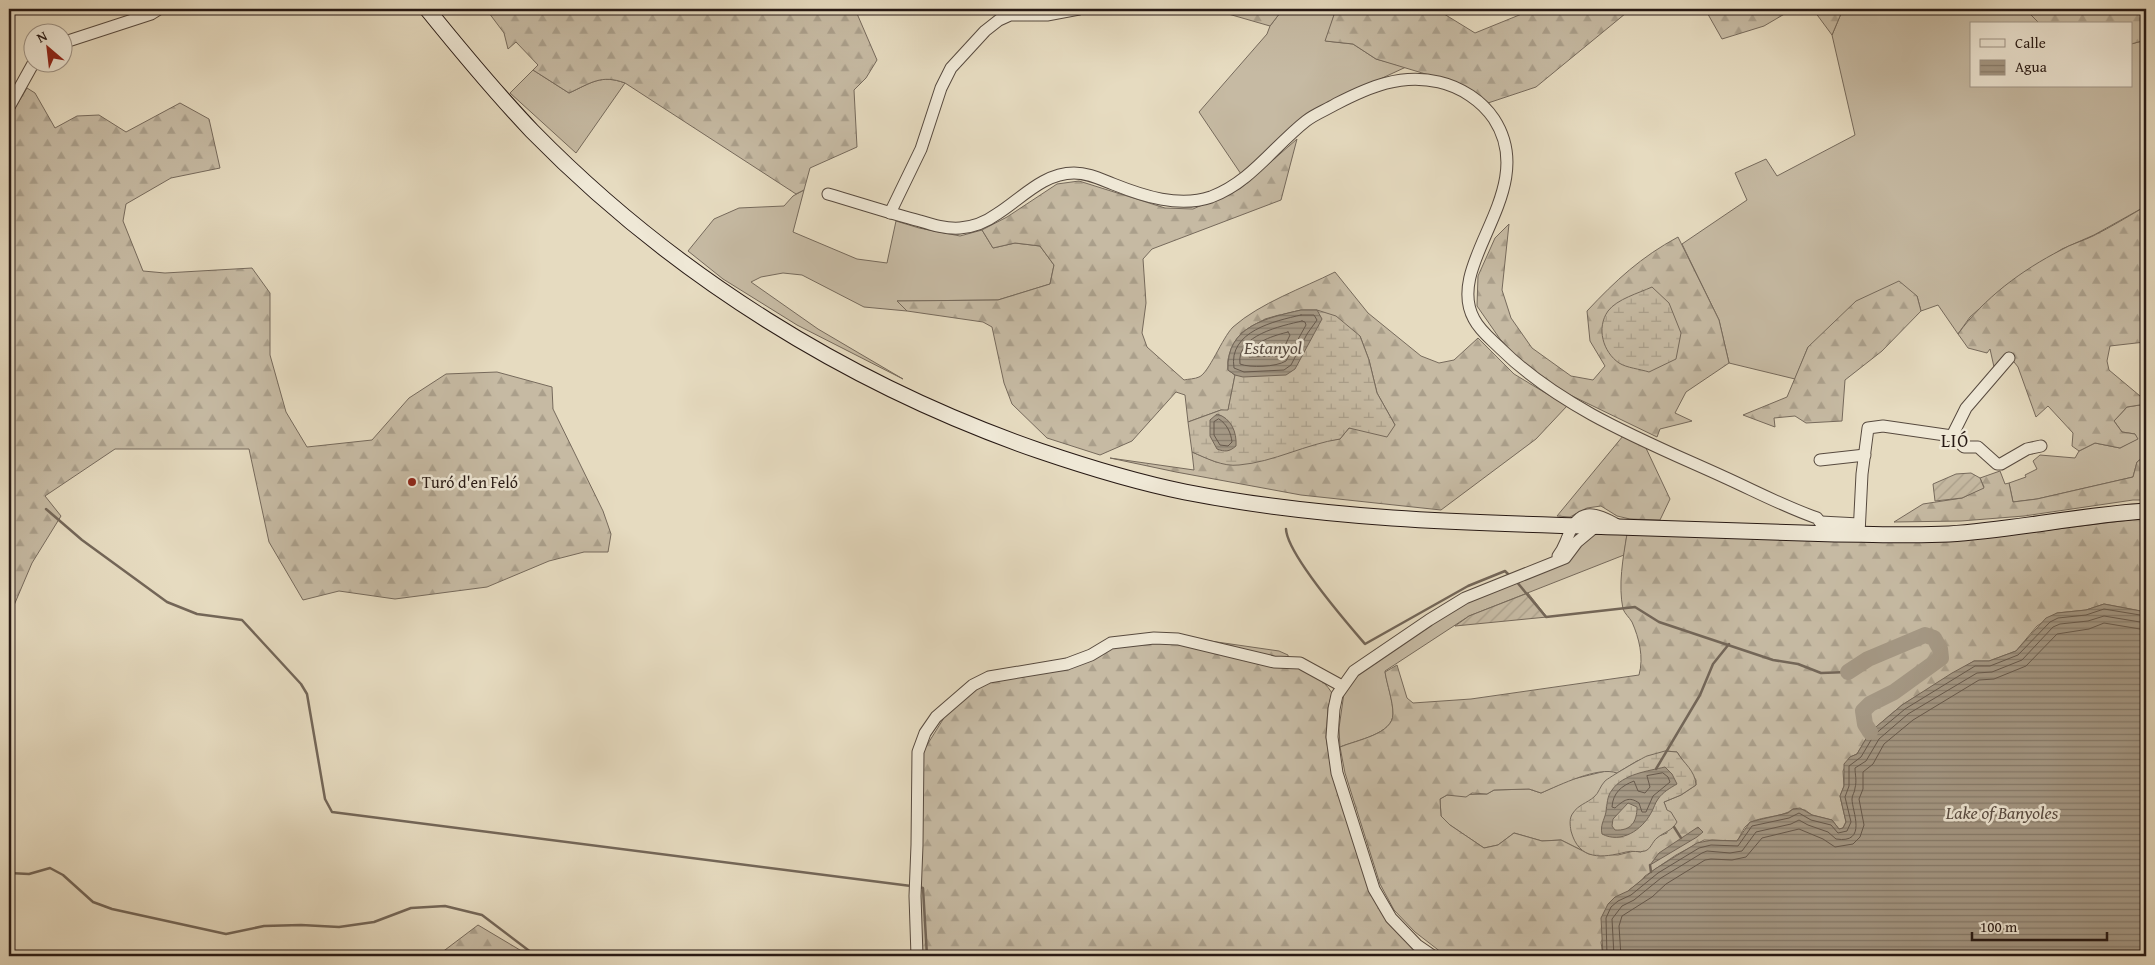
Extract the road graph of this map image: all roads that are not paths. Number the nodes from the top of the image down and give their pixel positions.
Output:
1 (159, 9) edge
2 (427, 9) edge
3 (1079, 9) edge
4 (72, 40) edge
5 (29, 72) edge
6 (9, 108) edge
7 (828, 194) dead end
8 (890, 213) junction
9 (2009, 358) dead end
10 (1952, 436) junction
11 (2041, 446) dead end
12 (1865, 455) junction
13 (1820, 460) dead end
14 (2146, 511) edge
15 (1810, 516) junction
16 (1551, 526) junction
17 (1572, 526) junction
18 (1595, 527) junction
19 (1620, 528) junction
20 (1824, 528) junction
21 (1859, 529) junction
22 (1810, 533) junction
23 (1577, 542) junction
24 (1565, 544) junction
25 (1552, 563) junction
26 (1342, 686) junction
27 (917, 956) edge
28 (1432, 956) edge

1 - 4 street
2 - 16 main road
3 - 8 street
5 - 6 street
7 - 8 street
8 - 15 street
9 - 10 street
10 - 11 street
10 - 12 street
12 - 13 street
12 - 21 street
14 - 21 main road
15 - 20 street
15 - 22 street
16 - 17 main road
16 - 24 street
17 - 18 main road
17 - 19 street
17 - 23 street
17 - 24 street
18 - 19 main road
18 - 23 street
19 - 22 main road
20 - 21 main road
20 - 22 main road
23 - 25 street
24 - 25 street
25 - 26 street
26 - 27 street
26 - 28 street

